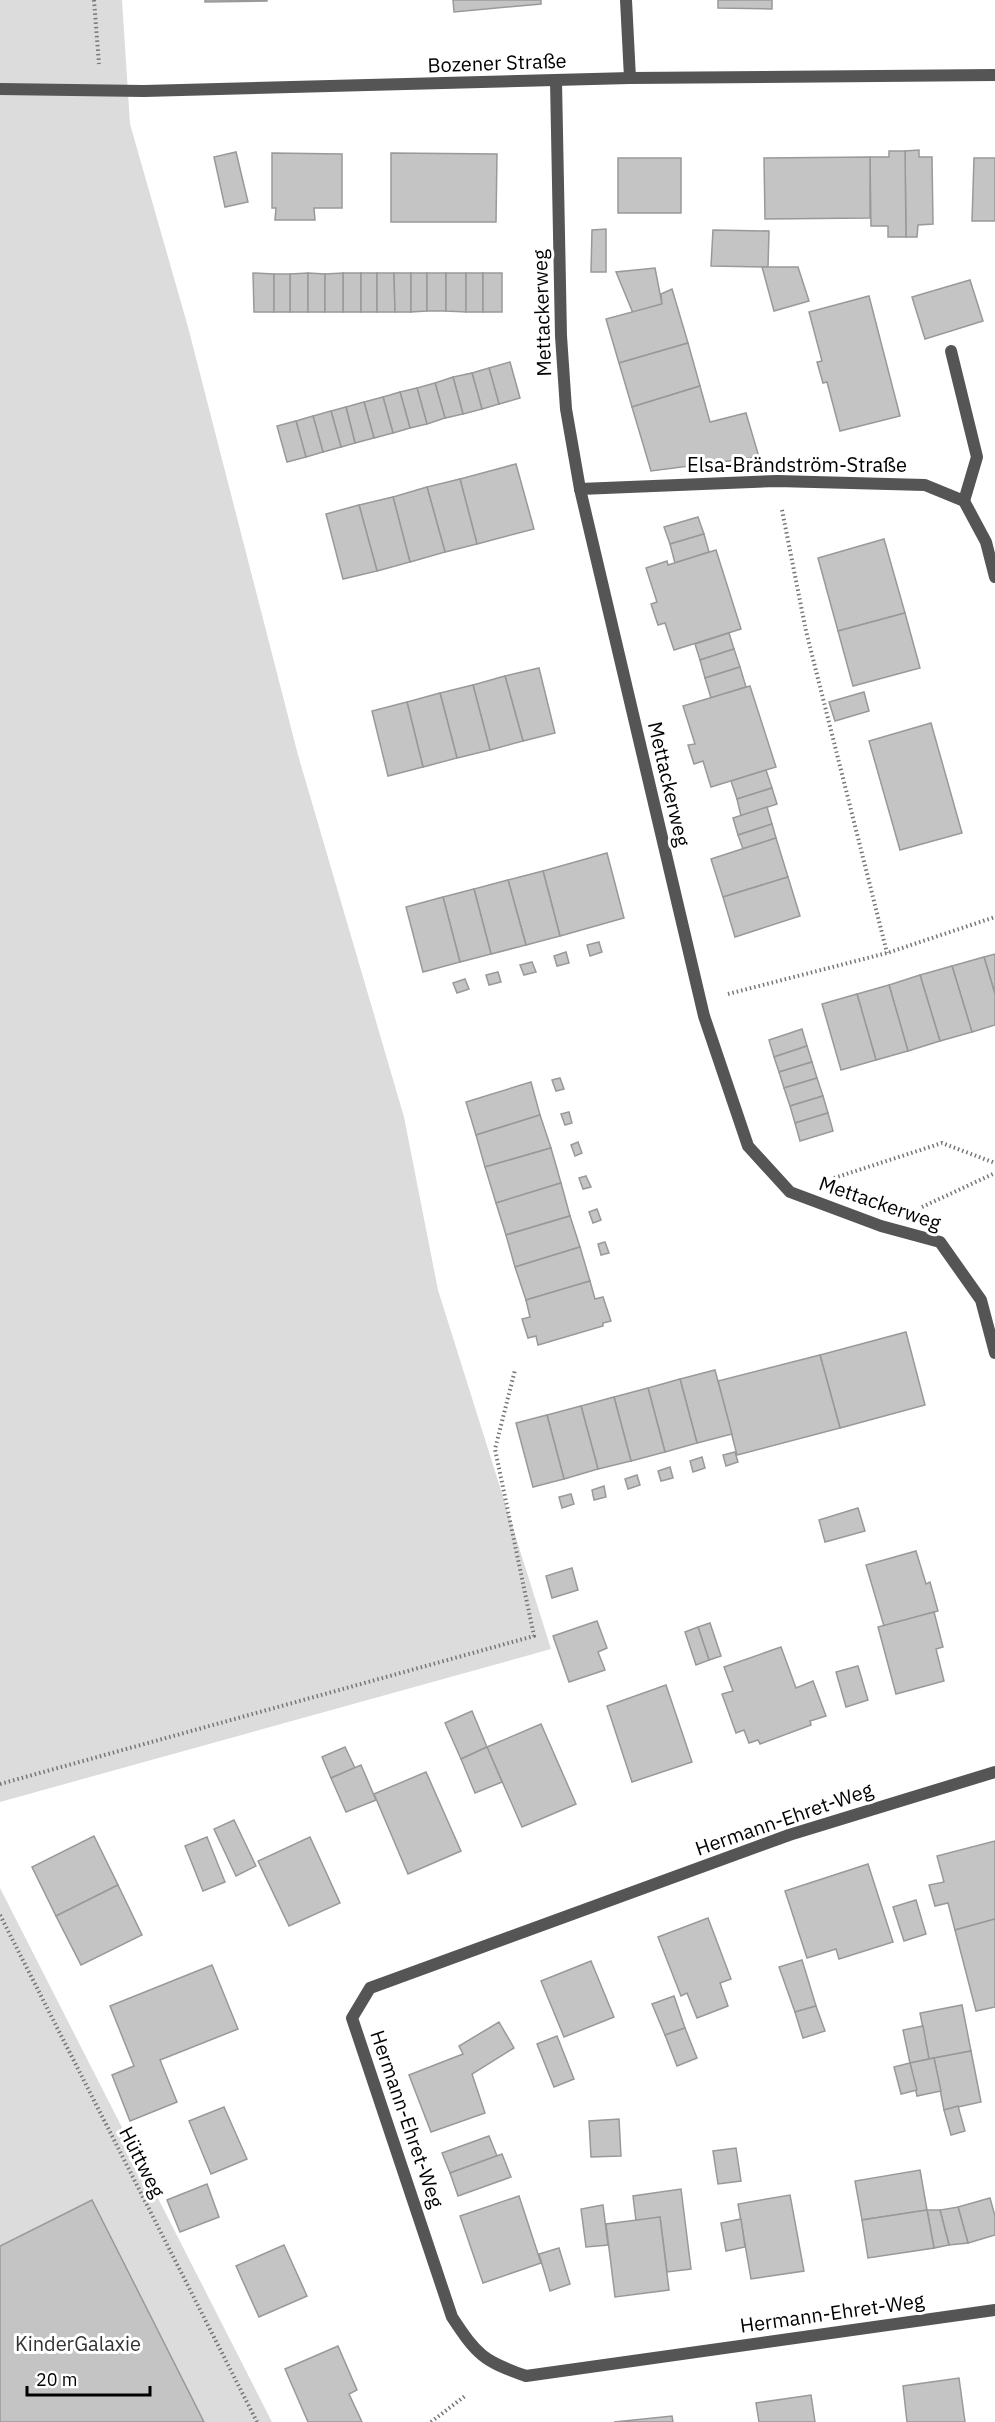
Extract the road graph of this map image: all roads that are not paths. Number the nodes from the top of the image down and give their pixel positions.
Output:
1 (626, 0) edge
2 (995, 75) edge
3 (630, 78) junction
4 (556, 81) junction
5 (0, 89) edge
6 (951, 351) dead end
7 (580, 489) junction
8 (964, 501) junction
9 (995, 577) edge
10 (995, 1353) edge
11 (995, 1772) edge
12 (995, 2310) edge

1 - 3 street
2 - 3 street, Bozener Straße
3 - 4 street, Bozener Straße
4 - 5 street, Bozener Straße
4 - 7 street, Mettackerweg
6 - 8 street
7 - 8 street, Elsa-Brändström-Straße
7 - 10 street, Mettackerweg
8 - 9 street
11 - 12 street, Hermann-Ehret-Weg

